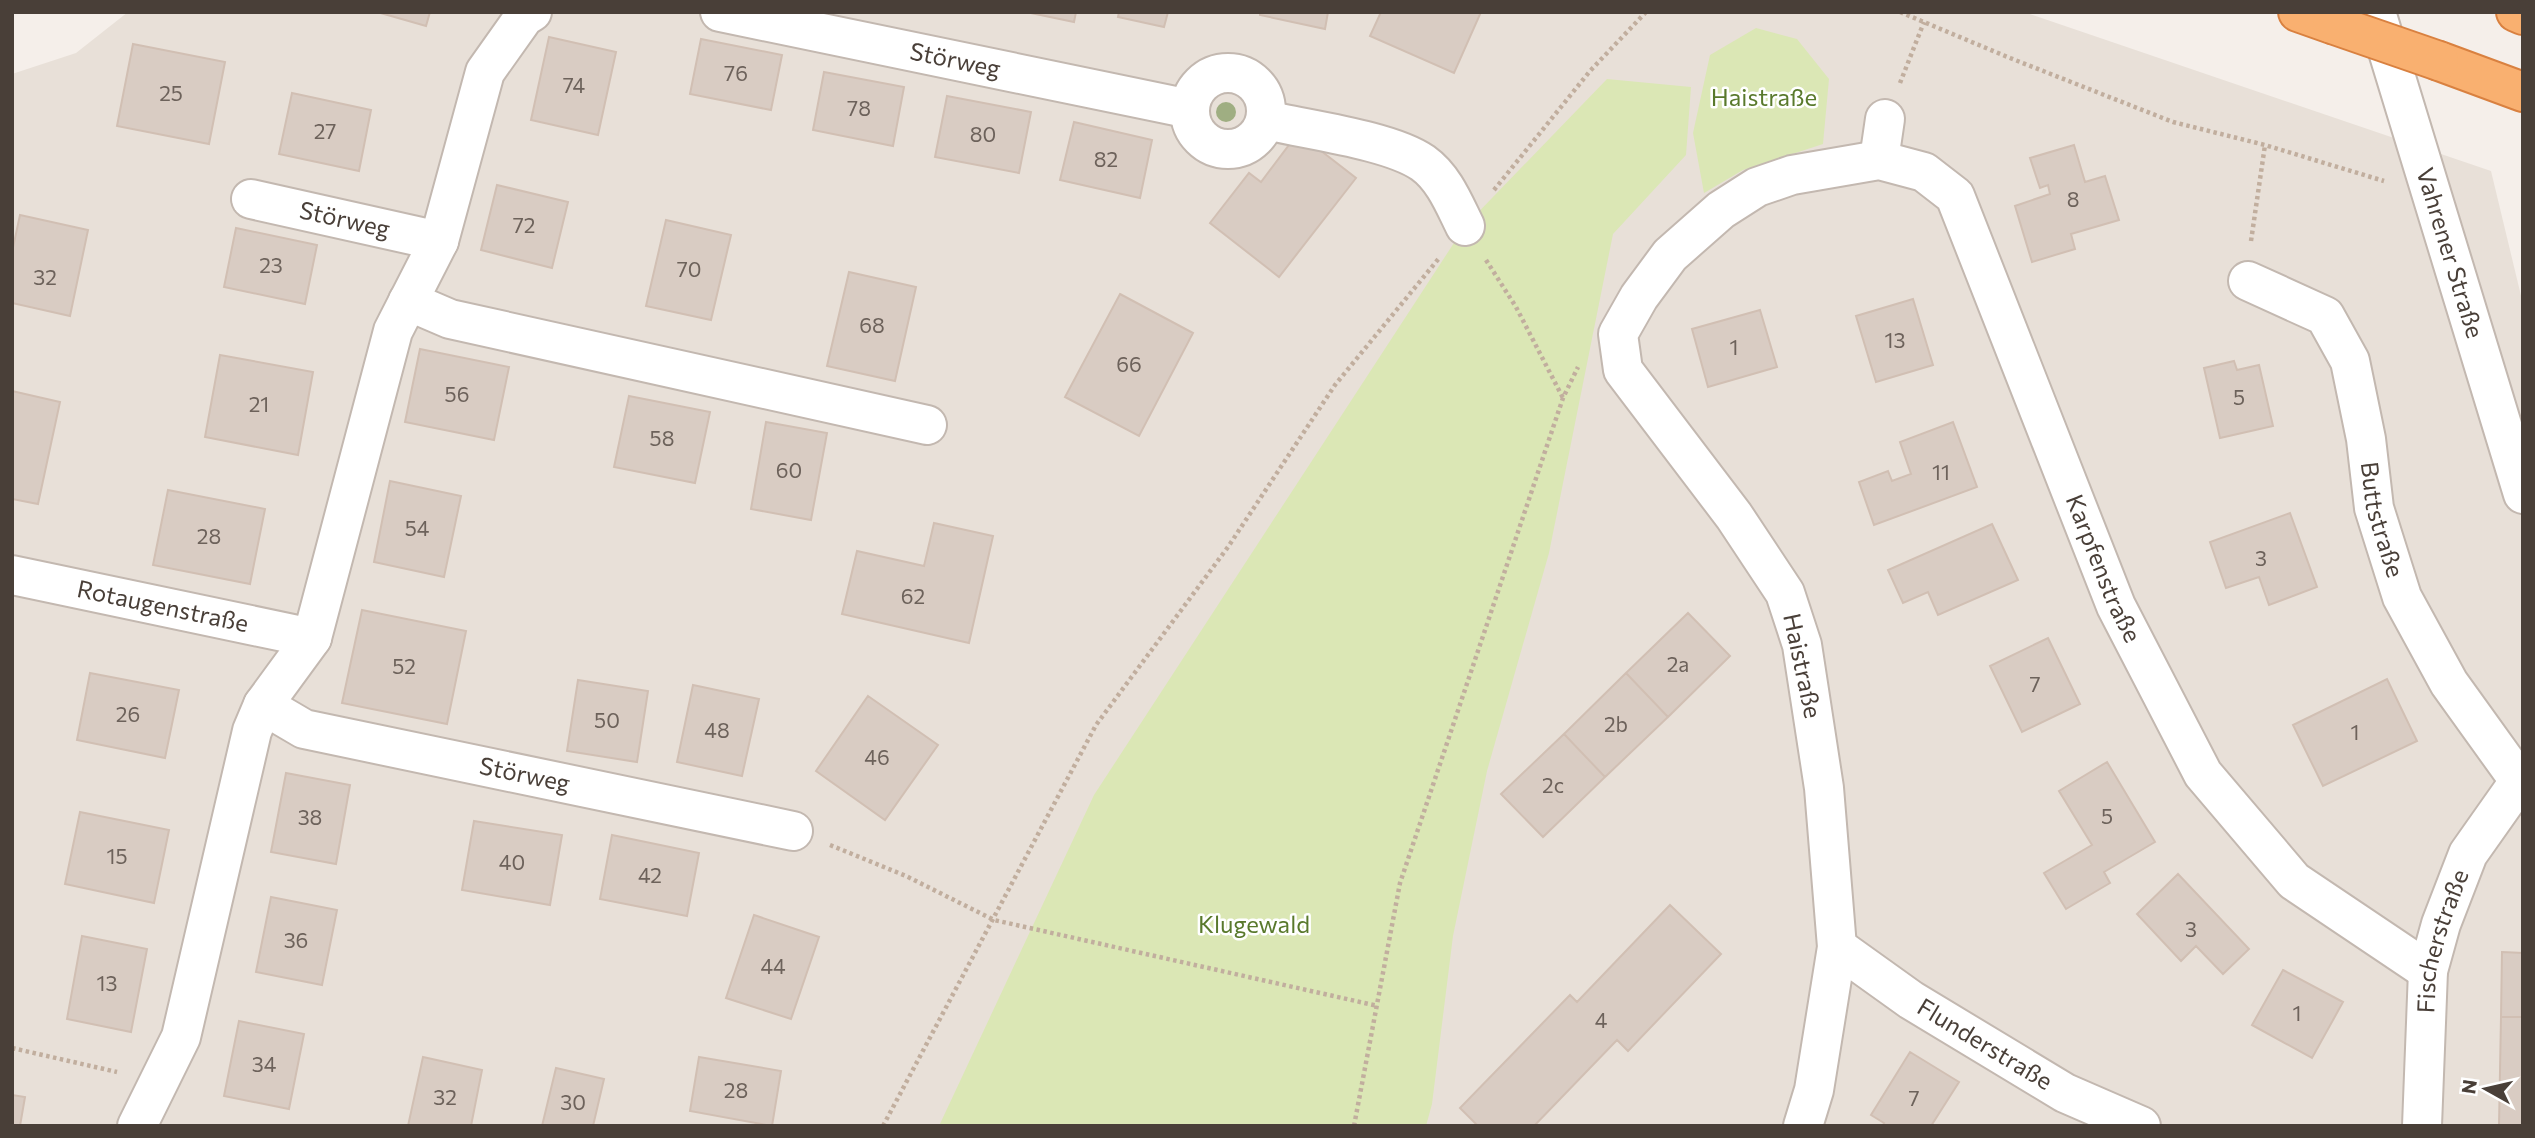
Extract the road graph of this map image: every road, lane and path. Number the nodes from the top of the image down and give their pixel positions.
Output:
1 (532, 12) edge
2 (720, 12) edge
3 (1646, 12) edge
4 (1900, 12) edge
5 (2376, 12) edge
6 (2516, 12) edge
7 (2523, 15) edge
8 (2315, 18) edge
9 (1924, 22) junction
10 (2523, 92) edge
11 (1190, 109) junction
12 (1885, 119) joint
13 (1266, 120) junction
14 (2265, 145) junction
15 (1879, 160) junction
16 (2431, 198) junction
17 (251, 199) dead end
18 (1465, 226) junction
19 (439, 241) junction
20 (2248, 281) joint
21 (408, 301) junction
22 (1618, 334) junction
23 (1563, 397) junction
24 (927, 425) dead end
25 (2523, 494) edge
26 (12, 575) edge
27 (312, 638) junction
28 (263, 705) junction
29 (2521, 778) edge
30 (793, 831) joint
31 (994, 920) junction
32 (1837, 947) junction
33 (2428, 971) junction
34 (1378, 1006) junction
35 (12, 1048) edge
36 (160, 1082) junction
37 (144, 1123) edge
38 (884, 1126) edge
39 (1354, 1126) edge
40 (1803, 1126) edge
41 (2141, 1126) edge
42 (2422, 1126) edge

1 - 19 street
2 - 11 street, Störweg
3 - 18 path
4 - 9 path
5 - 16 street, Vahrener Straße
6 - 7 highway
8 - 10 highway, bridge
9 - 12 path
9 - 14 path
11 - 13 street
11 - 13 street
12 - 15 street
13 - 18 street
14 - 16 path
14 - 20 path
15 - 22 street
15 - 33 street, Karpfenstraße
16 - 25 street, Vahrener Straße
17 - 19 street, Störweg
18 - 23 path
18 - 31 path
19 - 21 street
20 - 29 street, Buttstraße
21 - 24 street
21 - 27 street
22 - 23 path
22 - 32 street, Haistraße
23 - 34 path
26 - 27 street, Rotaugenstraße
27 - 28 street
28 - 30 street, Störweg
28 - 36 street
29 - 33 street, Fischerstraße
30 - 31 path
31 - 34 path
31 - 38 path
32 - 40 street, Haistraße
32 - 41 street, Flunderstraße
33 - 42 street, Fischerstraße
34 - 39 path
35 - 36 path
36 - 37 street

